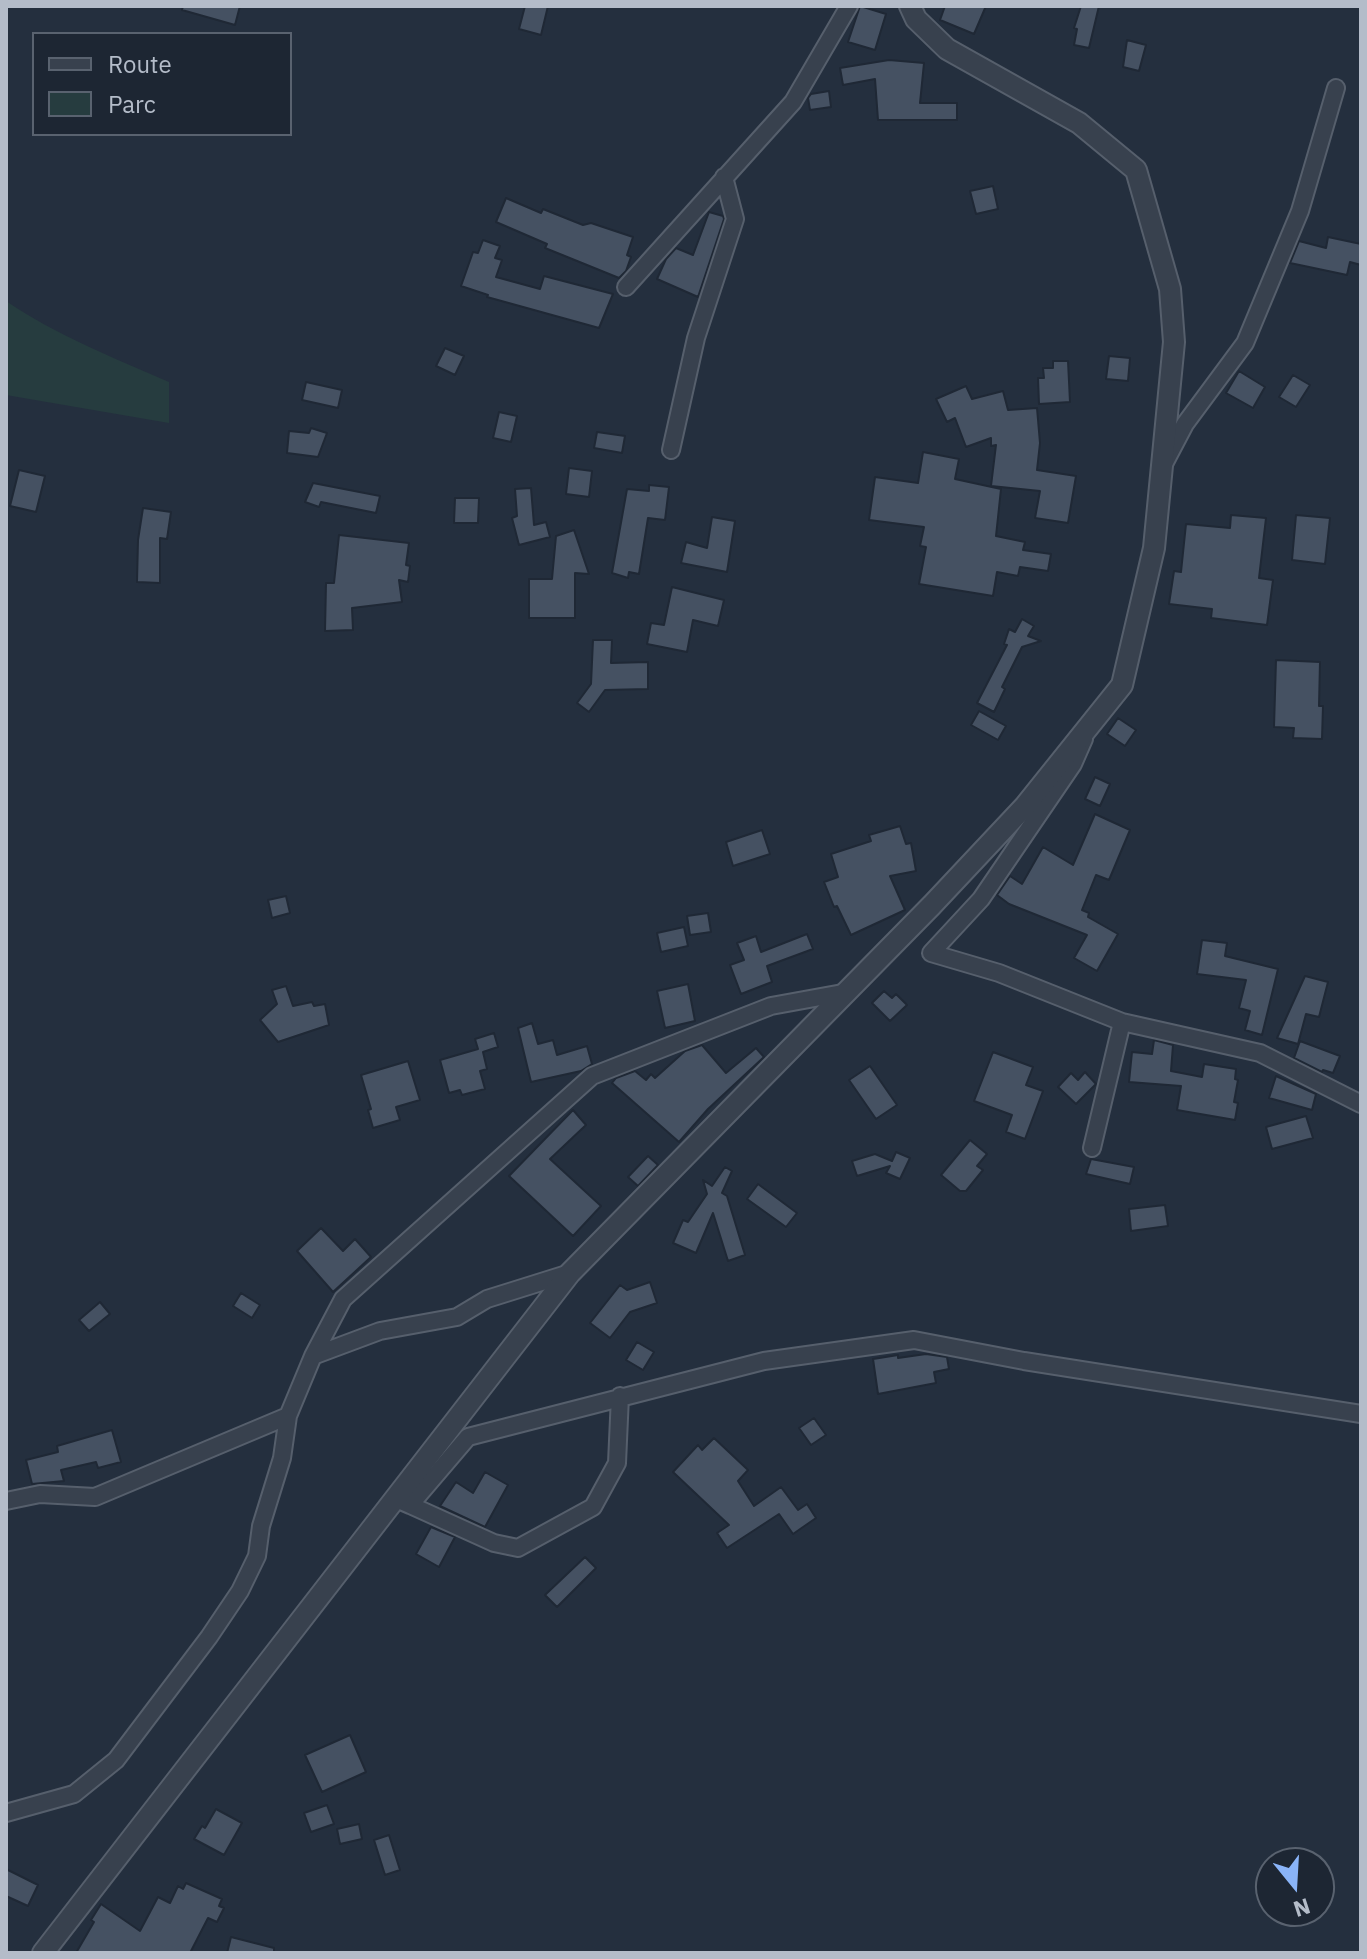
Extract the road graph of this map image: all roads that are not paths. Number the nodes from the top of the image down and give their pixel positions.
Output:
1 (849, 6) edge
2 (910, 6) edge
3 (1336, 88) dead end
4 (724, 177) junction
5 (626, 287) dead end
6 (671, 450) dead end
7 (1162, 468) junction
8 (1091, 723) junction
9 (848, 992) junction
10 (1122, 1022) junction
11 (1361, 1104) edge
12 (1092, 1148) dead end
13 (570, 1273) junction
14 (313, 1356) junction
15 (620, 1396) junction
16 (1361, 1414) edge
17 (288, 1416) junction
18 (6, 1501) edge
19 (402, 1501) junction
20 (6, 1813) edge
21 (43, 1953) edge

1 - 4 street
2 - 7 street
3 - 7 street
4 - 5 street
4 - 6 street
7 - 8 street
8 - 9 street
8 - 10 street
9 - 13 street
9 - 14 street
10 - 11 street
10 - 12 street
13 - 14 street
13 - 19 street
14 - 17 street
15 - 16 street
15 - 19 street
15 - 19 street
17 - 18 street
17 - 20 street
19 - 21 street

